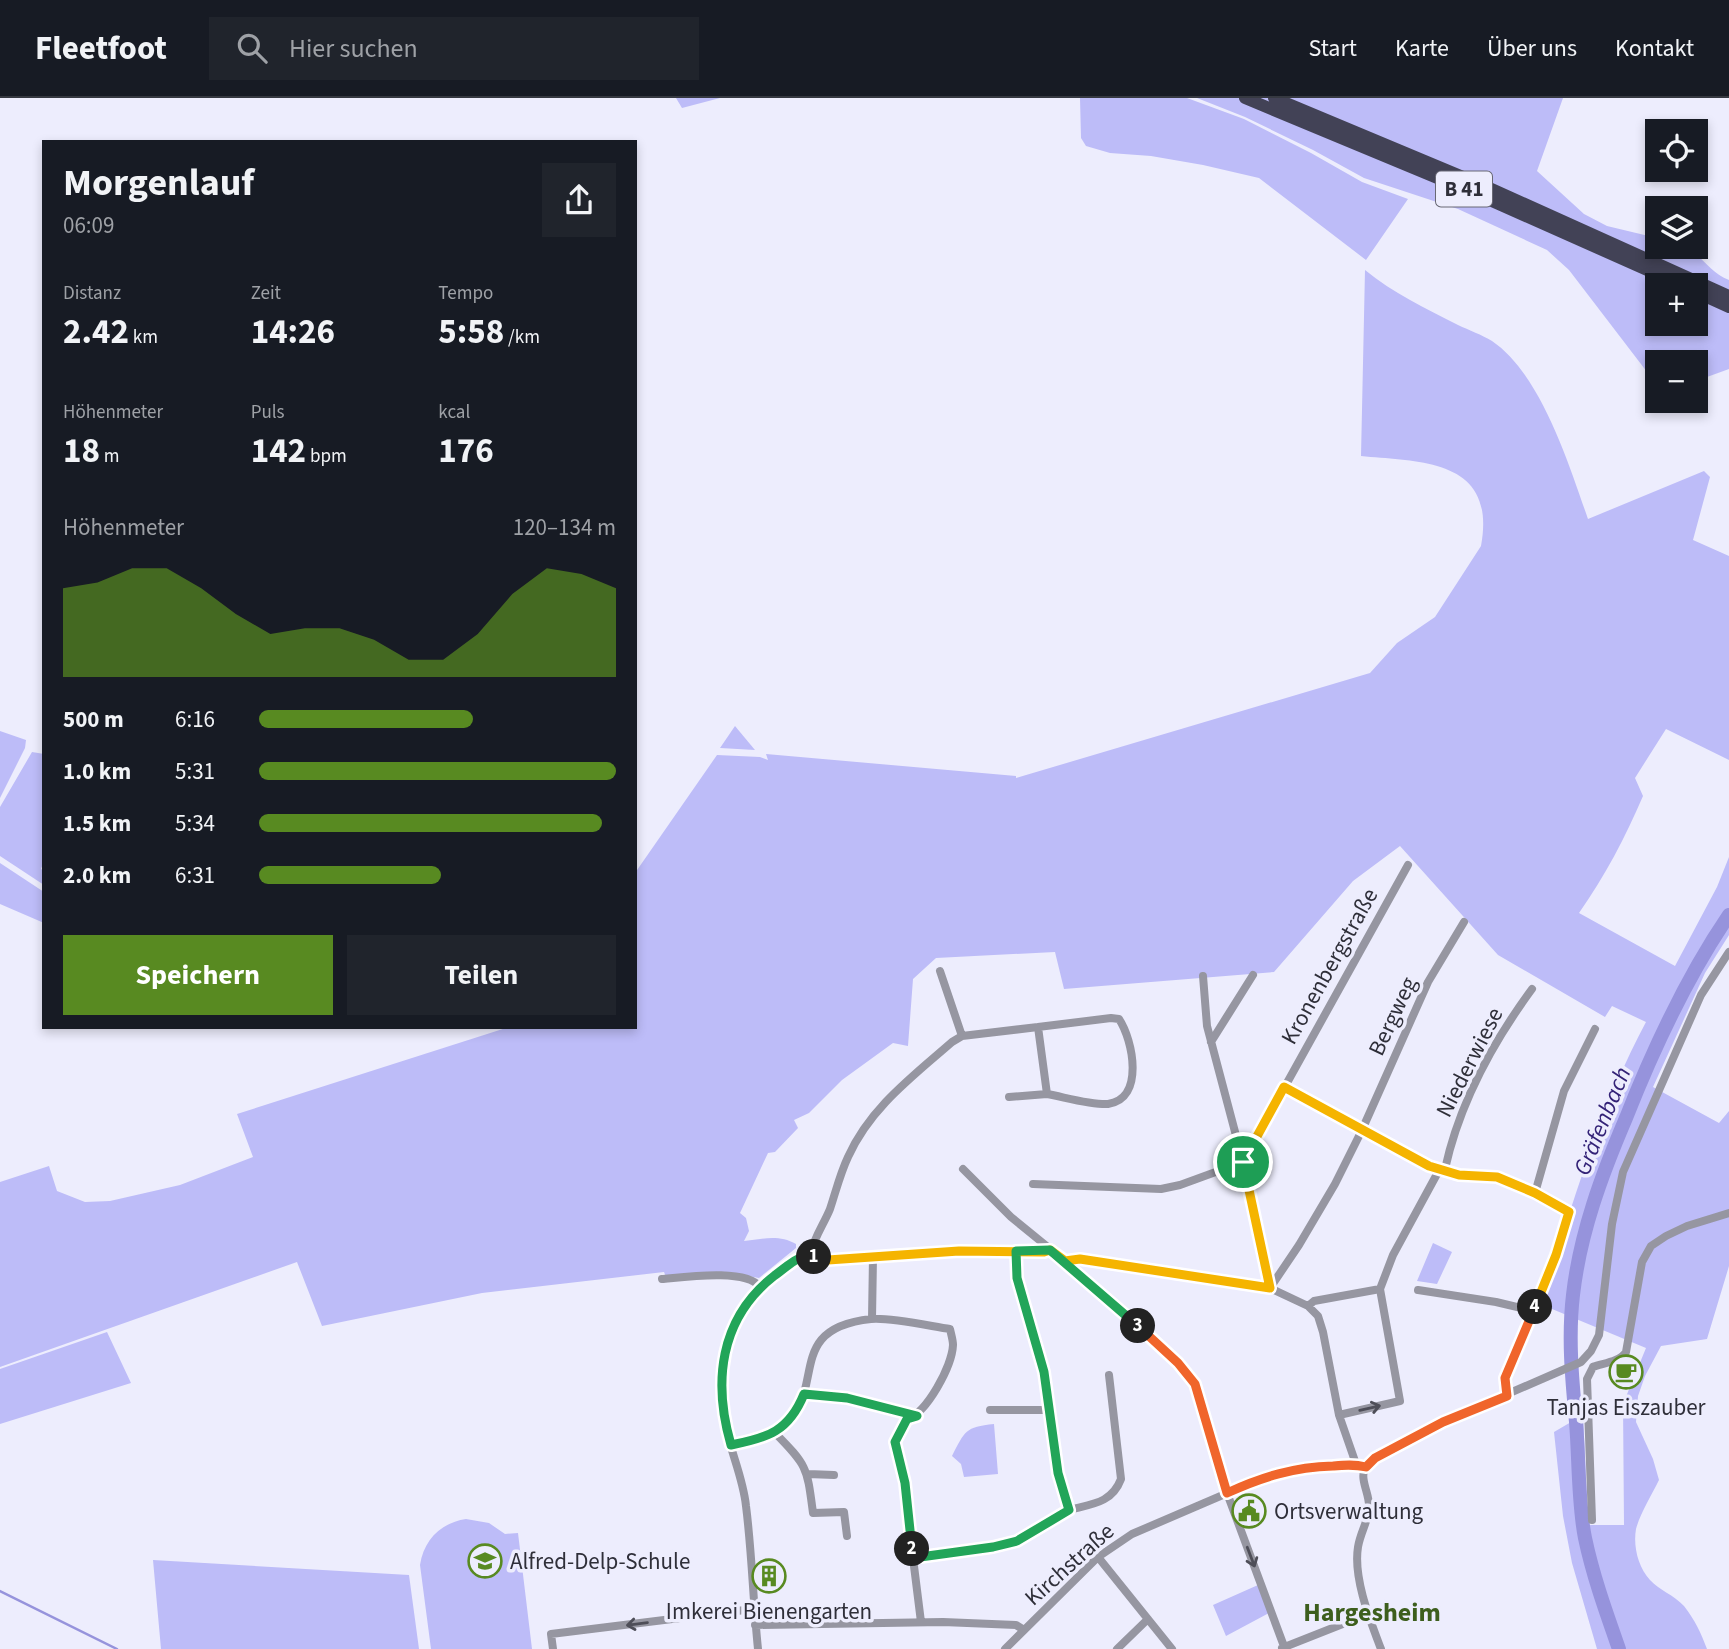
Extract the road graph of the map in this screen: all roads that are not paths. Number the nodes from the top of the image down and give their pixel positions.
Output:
1 (1245, 98) edge
2 (1274, 98) edge
3 (1664, 273) edge
4 (1666, 273) edge
5 (1708, 289) edge
6 (1729, 296) edge
7 (1708, 297) edge
8 (1729, 307) edge
9 (1408, 865) dead end
10 (1464, 922) dead end
11 (1729, 952) edge
12 (940, 971) dead end
13 (1253, 975) dead end
14 (1203, 976) dead end
15 (1532, 989) dead end
16 (1038, 1027) junction
17 (1595, 1029) dead end
18 (962, 1036) junction
19 (1211, 1042) junction
20 (1284, 1087) junction
21 (1047, 1094) junction
22 (1009, 1097) dead end
23 (1362, 1130) junction
24 (1243, 1162) junction
25 (963, 1169) dead end
26 (1445, 1169) junction
27 (1032, 1184) dead end
28 (1535, 1193) junction
29 (1729, 1213) edge
30 (1050, 1250) junction
31 (1016, 1251) junction
32 (811, 1253) junction
33 (873, 1256) junction
34 (1065, 1261) junction
35 (662, 1279) dead end
36 (760, 1287) junction
37 (1270, 1288) junction
38 (1380, 1289) junction
39 (1418, 1290) dead end
40 (1308, 1306) junction
41 (1534, 1311) junction
42 (872, 1319) junction
43 (1583, 1360) junction
44 (1593, 1367) junction
45 (1109, 1375) dead end
46 (804, 1394) junction
47 (1507, 1396) junction
48 (990, 1410) dead end
49 (1050, 1410) junction
50 (1339, 1415) junction
51 (917, 1416) junction
52 (775, 1433) junction
53 (731, 1445) junction
54 (1356, 1464) junction
55 (1366, 1467) junction
56 (808, 1474) junction
57 (834, 1475) dead end
58 (1227, 1493) junction
59 (1069, 1510) junction
60 (1592, 1520) dead end
61 (847, 1536) dead end
62 (913, 1558) junction
63 (1098, 1558) junction
64 (753, 1609) junction
65 (1368, 1614) junction
66 (1148, 1619) junction
67 (921, 1622) junction
68 (755, 1625) junction
69 (1024, 1630) junction
70 (1283, 1648) edge
71 (554, 1649) edge
72 (758, 1649) edge
73 (1005, 1649) edge
74 (1117, 1649) edge
75 (1172, 1649) edge
76 (1381, 1649) edge

1 - 3 highway, B 41
2 - 4 highway, B 41
5 - 6 highway, B 41
7 - 8 highway
9 - 20 street, Kronenbergstraße
10 - 23 street, Bergweg
11 - 43 street
12 - 18 street
13 - 19 street
14 - 19 street
15 - 26 street, Niederwiese
16 - 18 street
16 - 21 street
16 - 21 street
17 - 28 street
18 - 32 street
19 - 24 street
20 - 23 street
20 - 24 street, Kronenbergstraße
21 - 22 street
23 - 26 street
23 - 37 street, Bergweg
24 - 27 street
24 - 37 street
25 - 30 street
26 - 28 street
26 - 38 street
28 - 41 street
29 - 44 street
30 - 31 street
30 - 34 street
31 - 33 street
31 - 49 street
32 - 33 street
32 - 36 street
33 - 42 street
34 - 37 street
34 - 58 street
35 - 36 street
36 - 53 street
37 - 40 street
38 - 40 street
50 -> 38 street
39 - 41 street
40 - 50 street
41 - 47 street
42 - 46 street
42 - 51 street
43 - 44 street
43 - 47 street
44 - 60 street
45 - 59 street
46 - 51 street
46 - 52 street
47 - 55 street
48 - 49 street
49 - 59 street
50 - 54 street
51 - 62 street
52 - 53 street
52 - 56 street
53 - 64 street
54 - 55 street, Kirchstraße
54 - 58 street, Kirchstraße
55 - 65 street
56 - 57 street
56 - 61 street
58 - 63 street, Kirchstraße
58 -> 70 street
59 - 62 street
62 - 67 street
63 - 66 street
63 - 69 street, Kirchstraße
64 - 68 street
64 -> 71 street
65 - 70 street
65 - 76 street
66 - 74 street
66 - 75 street
67 - 68 street
67 - 69 street
68 - 72 street
69 - 73 street, Kirchstraße

